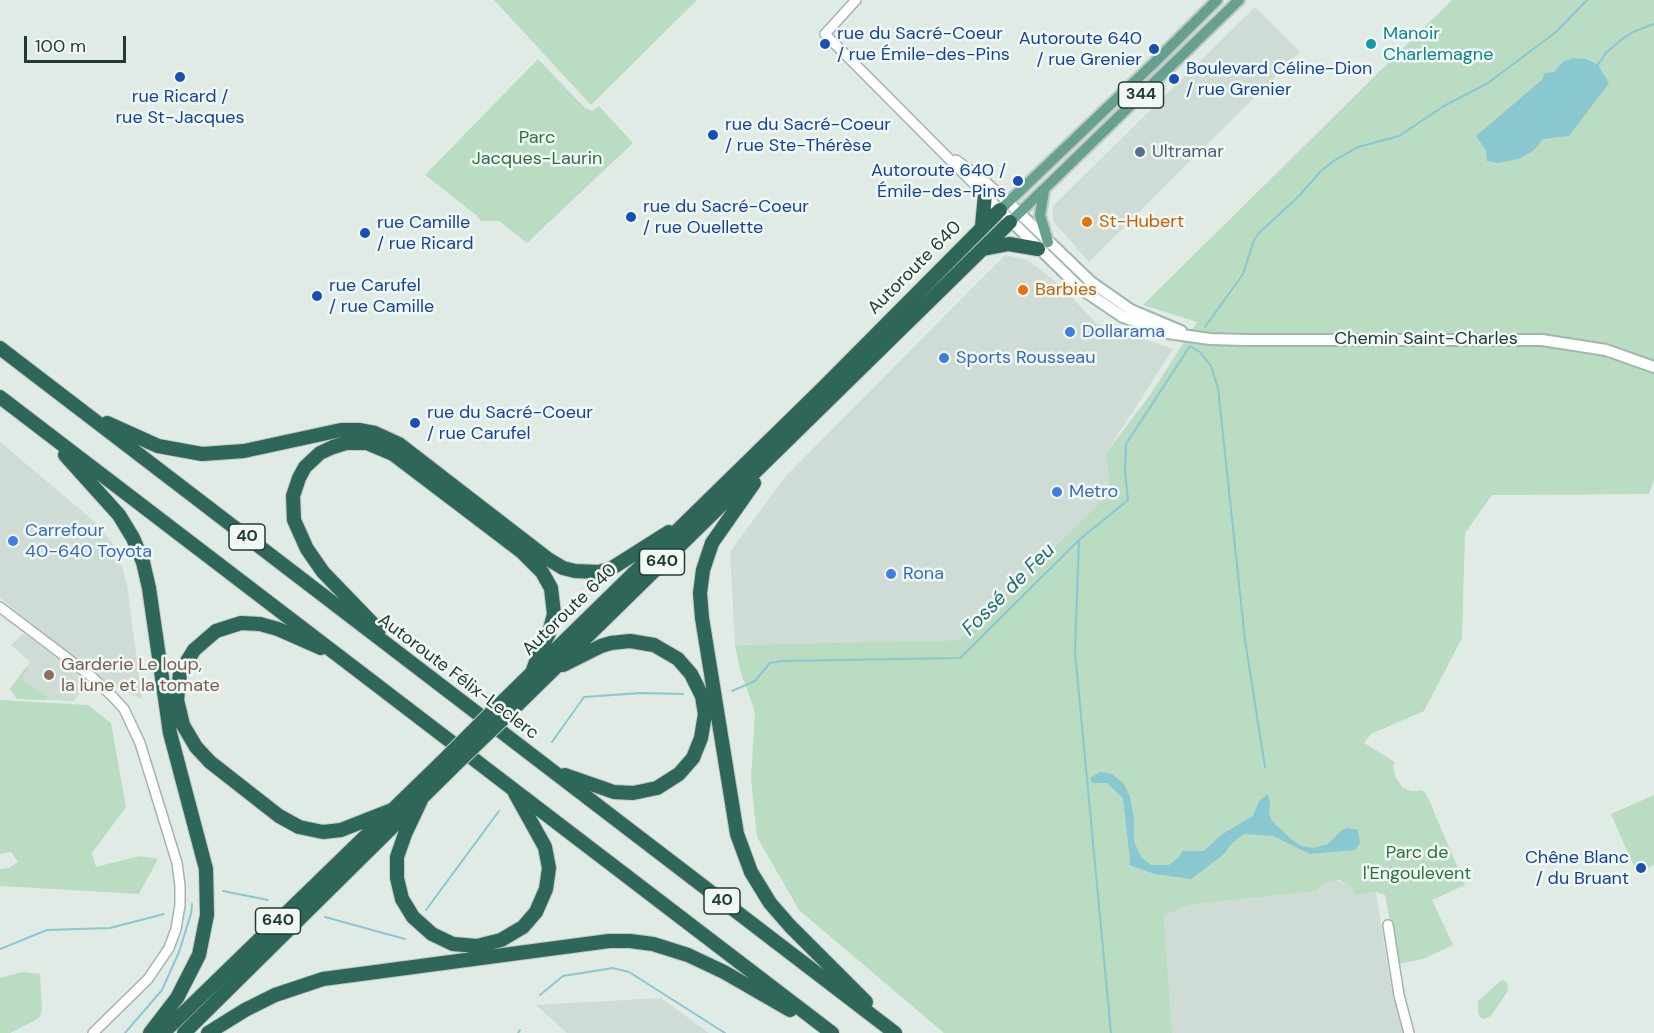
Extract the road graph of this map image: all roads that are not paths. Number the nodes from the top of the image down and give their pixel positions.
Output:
1 (856, 0) edge
2 (1217, 0) edge
3 (1239, 0) edge
4 (946, 155) junction
5 (1044, 190) junction
6 (985, 195) junction
7 (1004, 206) junction
8 (1015, 218) junction
9 (982, 226) junction
10 (1043, 245) junction
11 (983, 249) junction
12 (0, 348) edge
13 (1654, 367) edge
14 (0, 397) edge
15 (81, 410) junction
16 (41, 428) junction
17 (774, 454) junction
18 (688, 520) junction
19 (0, 607) edge
20 (341, 657) junction
21 (412, 664) junction
22 (551, 671) junction
23 (532, 673) junction
24 (500, 713) junction
25 (451, 760) junction
26 (549, 768) junction
27 (511, 786) junction
28 (421, 800) junction
29 (392, 810) junction
30 (1388, 925) dead end
31 (1404, 1015) junction
32 (93, 1033) edge
33 (150, 1033) edge
34 (163, 1033) edge
35 (184, 1033) edge
36 (208, 1033) edge
37 (831, 1033) edge
38 (896, 1033) edge
39 (1409, 1033) edge
40 (1414, 1033) edge

1 - 4 street
2 - 7 main road, 344
3 - 5 main road, 344
4 - 6 street
4 - 7 street
5 - 8 main road
5 - 10 main road
6 - 7 street
6 - 9 highway
7 - 8 main road, Chemin Saint-Charles
7 - 9 highway, Autoroute 640 / 640
8 - 10 main road, Chemin Saint-Charles
8 - 11 highway, Autoroute 640 / 640
9 - 18 highway, Autoroute 640 / 640
10 - 11 highway
10 - 13 main road, Chemin Saint-Charles
11 - 17 highway, Autoroute 640 / 640
12 - 15 highway, Autoroute Félix-Leclerc / 40
14 - 16 highway, 40
15 - 18 highway
15 - 21 highway, Autoroute Félix-Leclerc / 40
16 - 20 highway, 40
16 - 33 highway
17 - 22 highway, Autoroute 640 / 640
17 - 38 highway
18 - 23 highway, Autoroute 640 / 640
19 - 32 street
20 - 27 highway, 40
20 - 29 highway
21 - 23 highway
21 - 26 highway, Autoroute Félix-Leclerc / 40
22 - 24 highway, Autoroute 640 / 640
22 - 26 highway
23 - 24 highway, Autoroute 640 / 640
24 - 25 highway, Autoroute 640 / 640, bridge
25 - 28 highway, Autoroute 640 / 640
25 - 29 highway, Autoroute 640 / 640
26 - 38 highway, Autoroute Félix-Leclerc / 40
27 - 28 highway
27 - 37 highway, 40
28 - 35 highway, Autoroute 640 / 640
29 - 34 highway, Autoroute 640 / 640
30 - 31 street
31 - 39 street
31 - 40 street
36 - 37 highway

